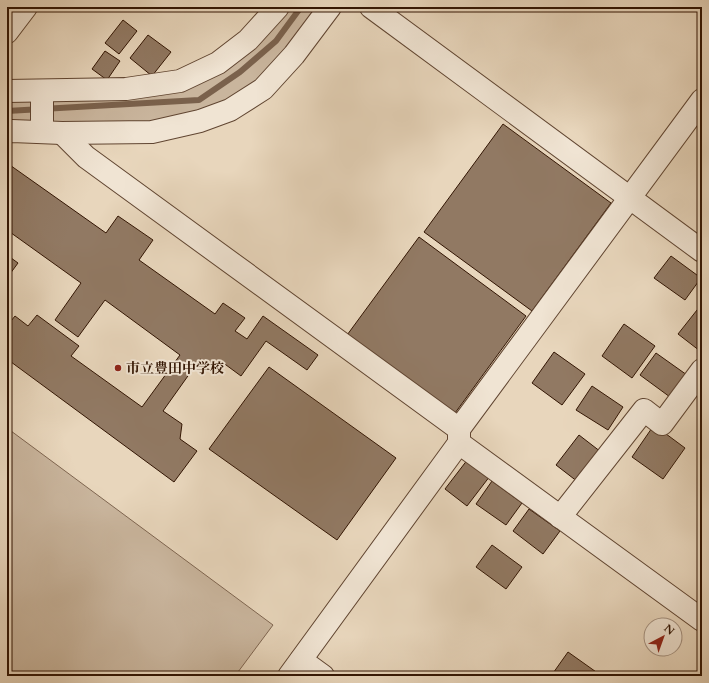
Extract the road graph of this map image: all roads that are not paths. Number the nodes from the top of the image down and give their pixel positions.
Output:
1 (26, 7) edge
2 (278, 7) edge
3 (330, 7) edge
4 (371, 7) edge
5 (7, 32) edge
6 (7, 91) edge
7 (42, 91) junction
8 (702, 100) edge
9 (7, 132) edge
10 (52, 132) junction
11 (630, 199) junction
12 (702, 251) edge
13 (702, 370) edge
14 (459, 436) junction
15 (560, 517) junction
16 (702, 620) edge
17 (295, 668) edge
18 (323, 676) edge

1 - 5 street
2 - 7 street
3 - 10 street
4 - 11 street
6 - 7 street
7 - 10 street
8 - 11 street
9 - 10 street
10 - 14 street
11 - 12 street
11 - 14 street
13 - 15 street
14 - 15 street
14 - 17 street
15 - 16 street
17 - 18 street

